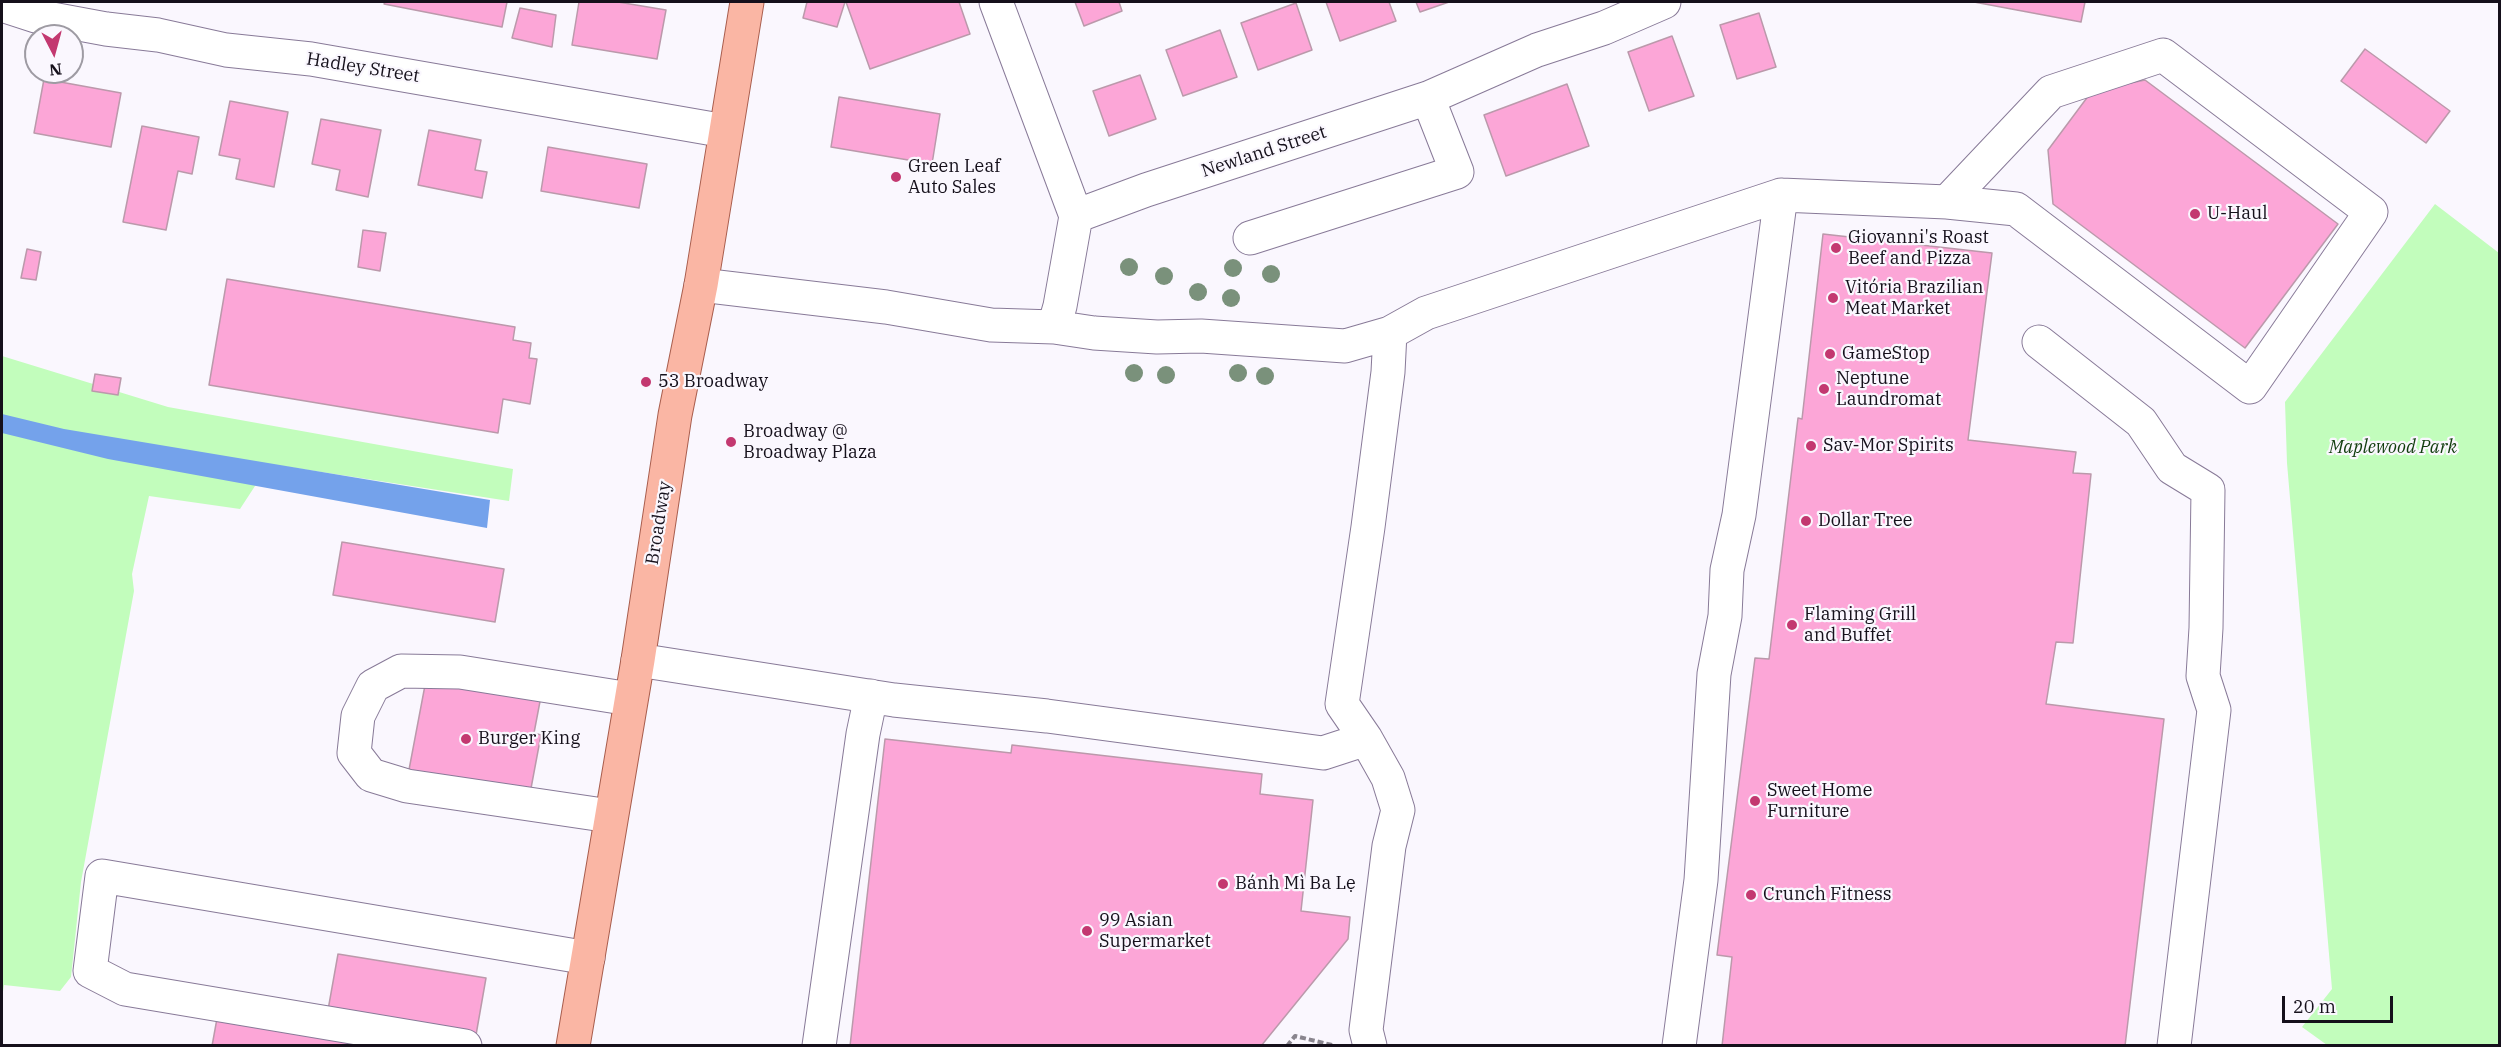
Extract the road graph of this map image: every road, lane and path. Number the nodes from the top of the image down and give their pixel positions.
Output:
1 (747, 2) edge
2 (996, 2) edge
3 (1664, 2) edge
4 (2, 5) edge
5 (1428, 98) junction
6 (725, 131) junction
7 (1781, 195) junction
8 (1947, 202) junction
9 (1076, 216) junction
10 (1250, 238) dead end
11 (700, 285) junction
12 (1053, 327) junction
13 (1390, 333) junction
14 (2039, 342) dead end
15 (638, 660) junction
16 (871, 696) junction
17 (630, 699) junction
18 (1366, 739) junction
19 (610, 816) junction
20 (588, 958) junction
21 (465, 1046) edge
22 (573, 1046) edge
23 (819, 1046) edge
24 (1287, 1046) edge
25 (1333, 1046) edge
26 (1370, 1046) edge
27 (1678, 1046) edge
28 (2174, 1046) edge

1 - 6 main road, Broadway
2 - 9 street
3 - 5 street, Newland Street
4 - 6 street, Hadley Street
5 - 9 street, Newland Street
5 - 10 street
6 - 11 main road, Broadway
7 - 8 street
7 - 13 street
7 - 27 street
8 - 8 street
9 - 12 street
11 - 12 street
11 - 15 main road, Broadway
12 - 13 street
13 - 18 street
14 - 28 street
15 - 16 street
15 - 17 main road, Broadway
16 - 18 street
16 - 23 street
17 - 19 main road, Broadway
17 - 19 street
18 - 26 street
19 - 20 main road, Broadway
20 - 21 street
20 - 22 main road, Broadway
24 - 25 path

